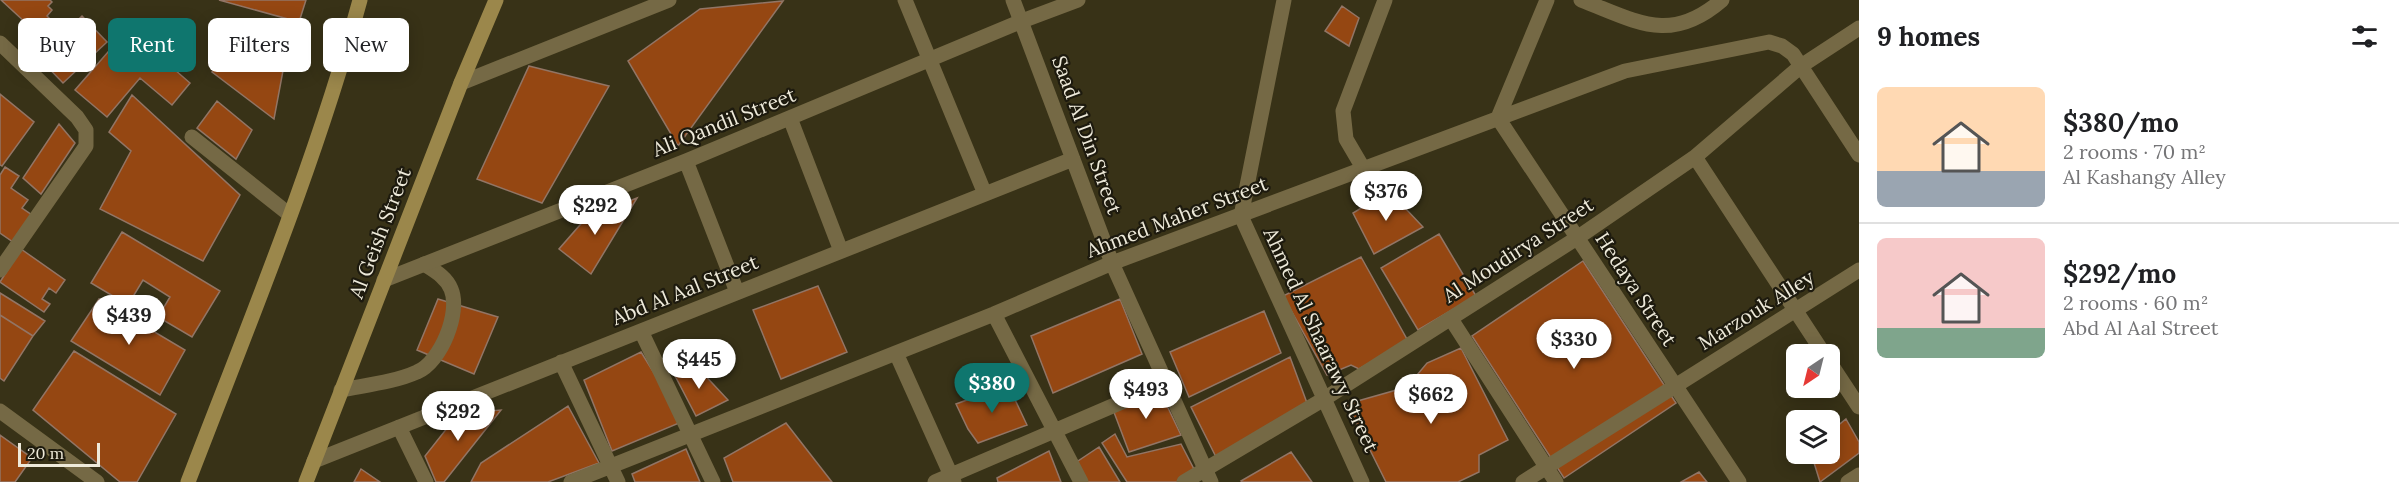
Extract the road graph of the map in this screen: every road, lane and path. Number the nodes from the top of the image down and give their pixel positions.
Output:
1 (360, 0) edge
2 (496, 0) edge
3 (669, 0) edge
4 (905, 0) edge
5 (1013, 0) edge
6 (1078, 0) edge
7 (1284, 0) edge
8 (1385, 0) edge
9 (1547, 0) edge
10 (1581, 0) edge
11 (1722, 0) edge
12 (1049, 6) edge
13 (1022, 21) junction
14 (1859, 28) edge
15 (0, 43) edge
16 (930, 60) junction
17 (1801, 66) junction
18 (461, 83) junction
19 (790, 118) junction
20 (1498, 118) junction
21 (192, 137) dead end
22 (1859, 155) edge
23 (1695, 157) junction
24 (1072, 159) junction
25 (686, 161) junction
26 (1363, 168) junction
27 (984, 194) junction
28 (290, 215) junction
29 (1241, 216) junction
30 (1577, 238) junction
31 (841, 251) junction
32 (1112, 263) junction
33 (424, 264) junction
34 (0, 270) edge
35 (1859, 270) edge
36 (384, 280) junction
37 (737, 292) junction
38 (1796, 310) junction
39 (994, 314) junction
40 (1451, 319) junction
41 (641, 330) junction
42 (1818, 344) edge
43 (896, 353) junction
44 (561, 362) junction
45 (1840, 378) edge
46 (1166, 382) junction
47 (1675, 386) junction
48 (341, 390) junction
49 (1324, 399) junction
50 (1859, 407) edge
51 (0, 411) edge
52 (399, 427) junction
53 (1054, 429) junction
54 (690, 434) junction
55 (314, 461) junction
56 (610, 466) junction
57 (1546, 466) junction
58 (1208, 475) edge
59 (1859, 475) edge
60 (953, 479) edge
61 (97, 482) edge
62 (188, 482) edge
63 (306, 482) edge
64 (426, 482) edge
65 (572, 482) edge
66 (618, 482) edge
67 (713, 482) edge
68 (935, 482) edge
69 (1081, 482) edge
70 (1184, 482) edge
71 (1362, 482) edge
72 (1523, 482) edge
73 (1556, 482) edge
74 (1739, 482) edge
75 (1848, 482) edge

1 - 28 main road
2 - 18 main road, Al Geish Street
3 - 18 street
4 - 16 street
5 - 13 street, Saad Al Din Street
6 - 12 street, Ali Qandil Street
7 - 29 street
8 - 26 street
9 - 20 street
10 - 11 street
12 - 13 street, Ali Qandil Street
13 - 16 street, Ali Qandil Street
13 - 24 street, Saad Al Din Street
14 - 17 street, Al Moudirya Street
15 - 34 street
16 - 19 street, Ali Qandil Street
16 - 27 street
17 - 20 street, Ahmed Maher Street
17 - 22 street, Ahmed Maher Street
17 - 23 street, Al Moudirya Street
18 - 36 main road, Al Geish Street
19 - 25 street, Ali Qandil Street
19 - 31 street
20 - 26 street, Ahmed Maher Street
20 - 30 street, Hedaya Street
21 - 28 street
23 - 30 street, Al Moudirya Street
23 - 38 street
24 - 27 street, Abd Al Aal Street
24 - 32 street, Saad Al Din Street
25 - 33 street, Ali Qandil Street
25 - 37 street
26 - 29 street, Ahmed Maher Street
27 - 31 street, Abd Al Aal Street
28 - 62 main road
29 - 32 street, Ahmed Maher Street
29 - 49 street, Ahmed Al Shaarawy Street
30 - 40 street, Al Moudirya Street
30 - 47 street, Hedaya Street
31 - 37 street, Abd Al Aal Street
32 - 39 street, Ahmed Maher Street
32 - 46 street, Saad Al Din Street
33 - 36 street, Ali Qandil Street
33 - 48 street
35 - 38 street, Marzouk Alley
36 - 48 main road, Al Geish Street
37 - 41 street, Abd Al Aal Street
38 - 42 street
38 - 47 street, Marzouk Alley
39 - 43 street, Ahmed Maher Street
39 - 53 street
40 - 49 street, Al Moudirya Street
40 - 57 street
41 - 44 street, Abd Al Aal Street
41 - 54 street
43 - 54 street, Ahmed Maher Street
43 - 60 street
44 - 52 street, Abd Al Aal Street
44 - 56 street
45 - 50 street
46 - 53 street
46 - 58 street, Saad Al Din Street
47 - 57 street, Marzouk Alley
47 - 74 street, Hedaya Street
48 - 55 main road, Al Geish Street
49 - 58 street, Al Moudirya Street
49 - 71 street, Ahmed Al Shaarawy Street
51 - 61 street
52 - 55 street, Abd Al Aal Street
52 - 64 street
53 - 60 street
53 - 69 street
54 - 56 street, Ahmed Maher Street
54 - 67 street
55 - 63 main road, Al Geish Street
56 - 65 street, Ahmed Maher Street
56 - 66 street
57 - 72 street, Marzouk Alley
57 - 73 street
58 - 70 street, Al Moudirya Street
59 - 75 street
60 - 68 street

